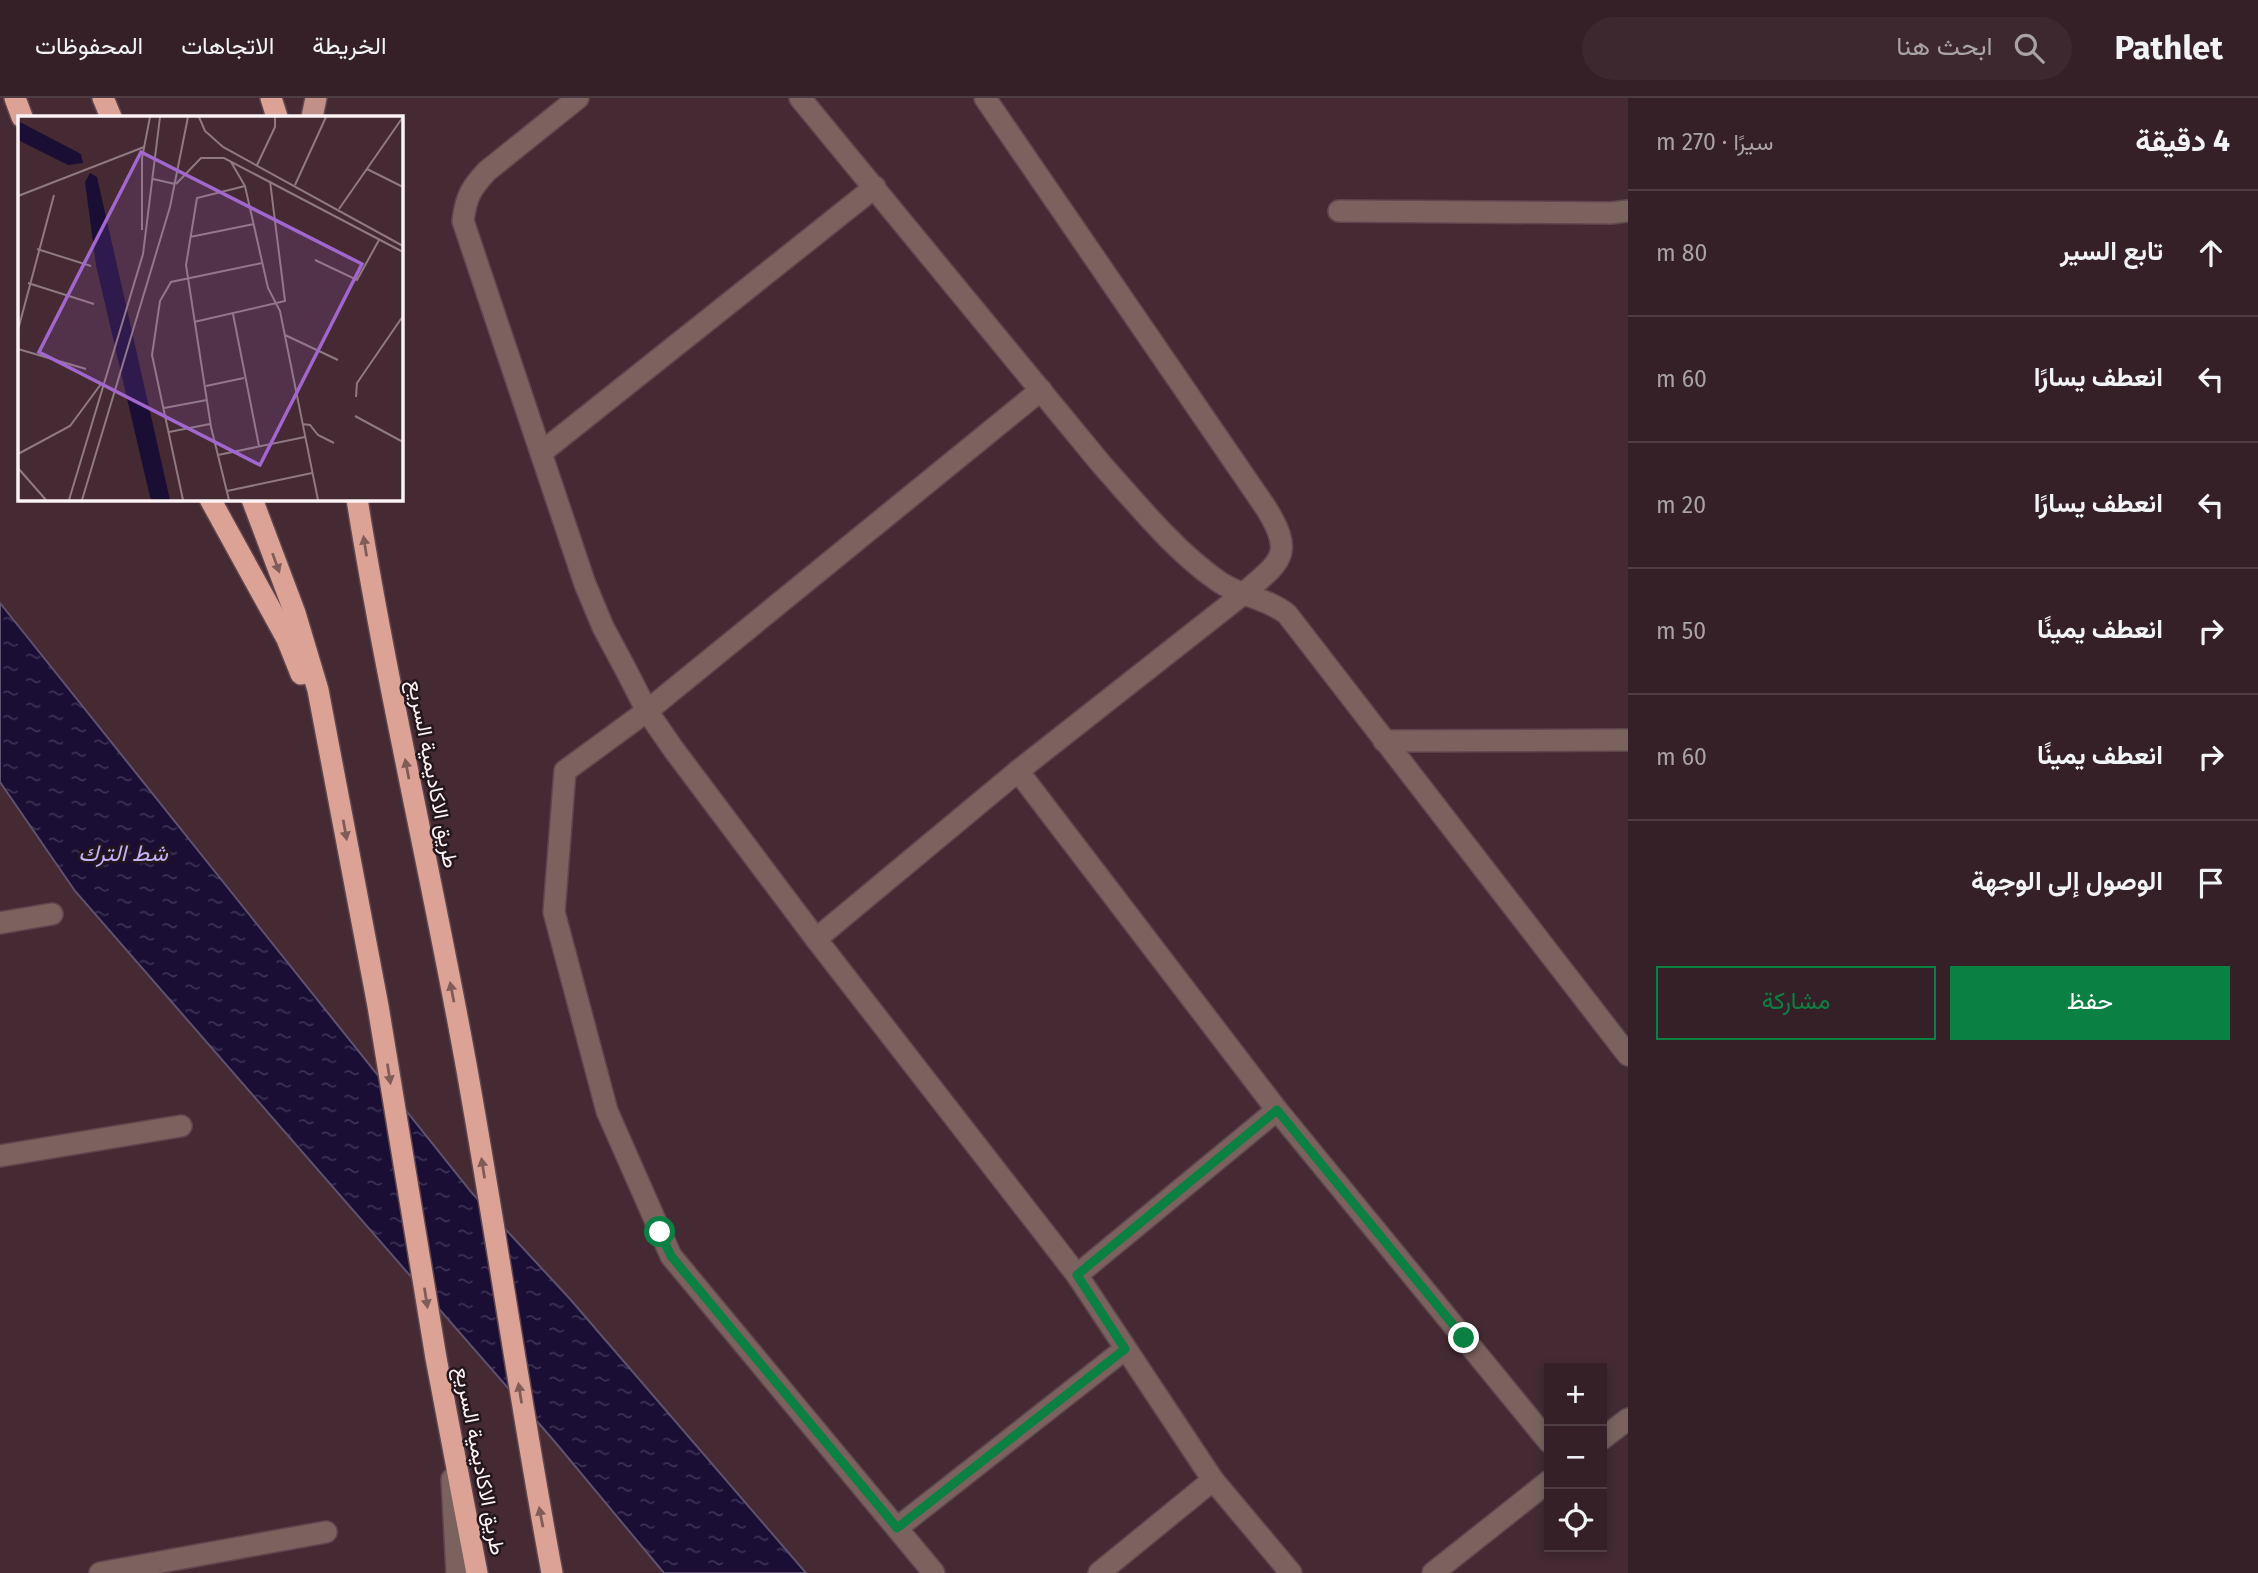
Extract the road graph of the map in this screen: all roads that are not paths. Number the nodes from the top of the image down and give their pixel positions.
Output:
1 (15, 98) edge
2 (103, 98) edge
3 (271, 98) edge
4 (316, 98) edge
5 (578, 98) edge
6 (800, 98) edge
7 (985, 98) edge
8 (22, 116) edge
9 (110, 116) edge
10 (277, 116) edge
11 (312, 116) edge
12 (875, 187) junction
13 (1339, 211) dead end
14 (1628, 211) edge
15 (1041, 390) junction
16 (542, 452) junction
17 (211, 500) edge
18 (252, 500) edge
19 (358, 500) edge
20 (1243, 594) junction
21 (647, 711) junction
22 (1628, 740) edge
23 (1384, 741) junction
24 (334, 769) junction
25 (1018, 771) junction
26 (52, 914) dead end
27 (0, 923) edge
28 (816, 939) junction
29 (1628, 1055) edge
30 (1277, 1110) junction
31 (181, 1126) dead end
32 (0, 1156) edge
33 (1077, 1275) junction
34 (1125, 1349) junction
35 (1628, 1419) edge
36 (450, 1424) junction
37 (1607, 1435) edge
38 (1544, 1436) edge
39 (1213, 1480) junction
40 (1544, 1485) edge
41 (897, 1528) junction
42 (326, 1532) dead end
43 (100, 1573) edge
44 (457, 1573) edge
45 (477, 1573) edge
46 (552, 1573) edge
47 (934, 1573) edge
48 (1099, 1573) edge
49 (1291, 1573) edge
50 (1433, 1573) edge

1 - 8 highway
2 - 9 highway
3 - 10 highway
4 - 11 main road
5 - 16 street
6 - 12 street
7 - 20 street
12 - 15 street
12 - 16 street
13 - 14 street
15 - 20 street
15 - 21 street
16 - 21 street
17 - 24 highway
18 -> 24 highway
46 -> 19 highway, طريق الاكاديمية السريع
20 - 23 street
20 - 25 street
21 - 28 street
21 - 41 street
22 - 23 street
23 - 29 street
24 -> 36 highway, طريق الاكاديمية السريع
25 - 28 street
25 - 30 street
26 - 27 street
28 - 33 street
30 - 33 street
30 - 38 street
31 - 32 street
33 - 34 street
34 - 39 street
34 - 41 street
35 - 37 street
36 - 44 street
36 - 45 highway, طريق الاكاديمية السريع
39 - 48 street
39 - 49 street
40 - 50 street
41 - 47 street
42 - 43 street

